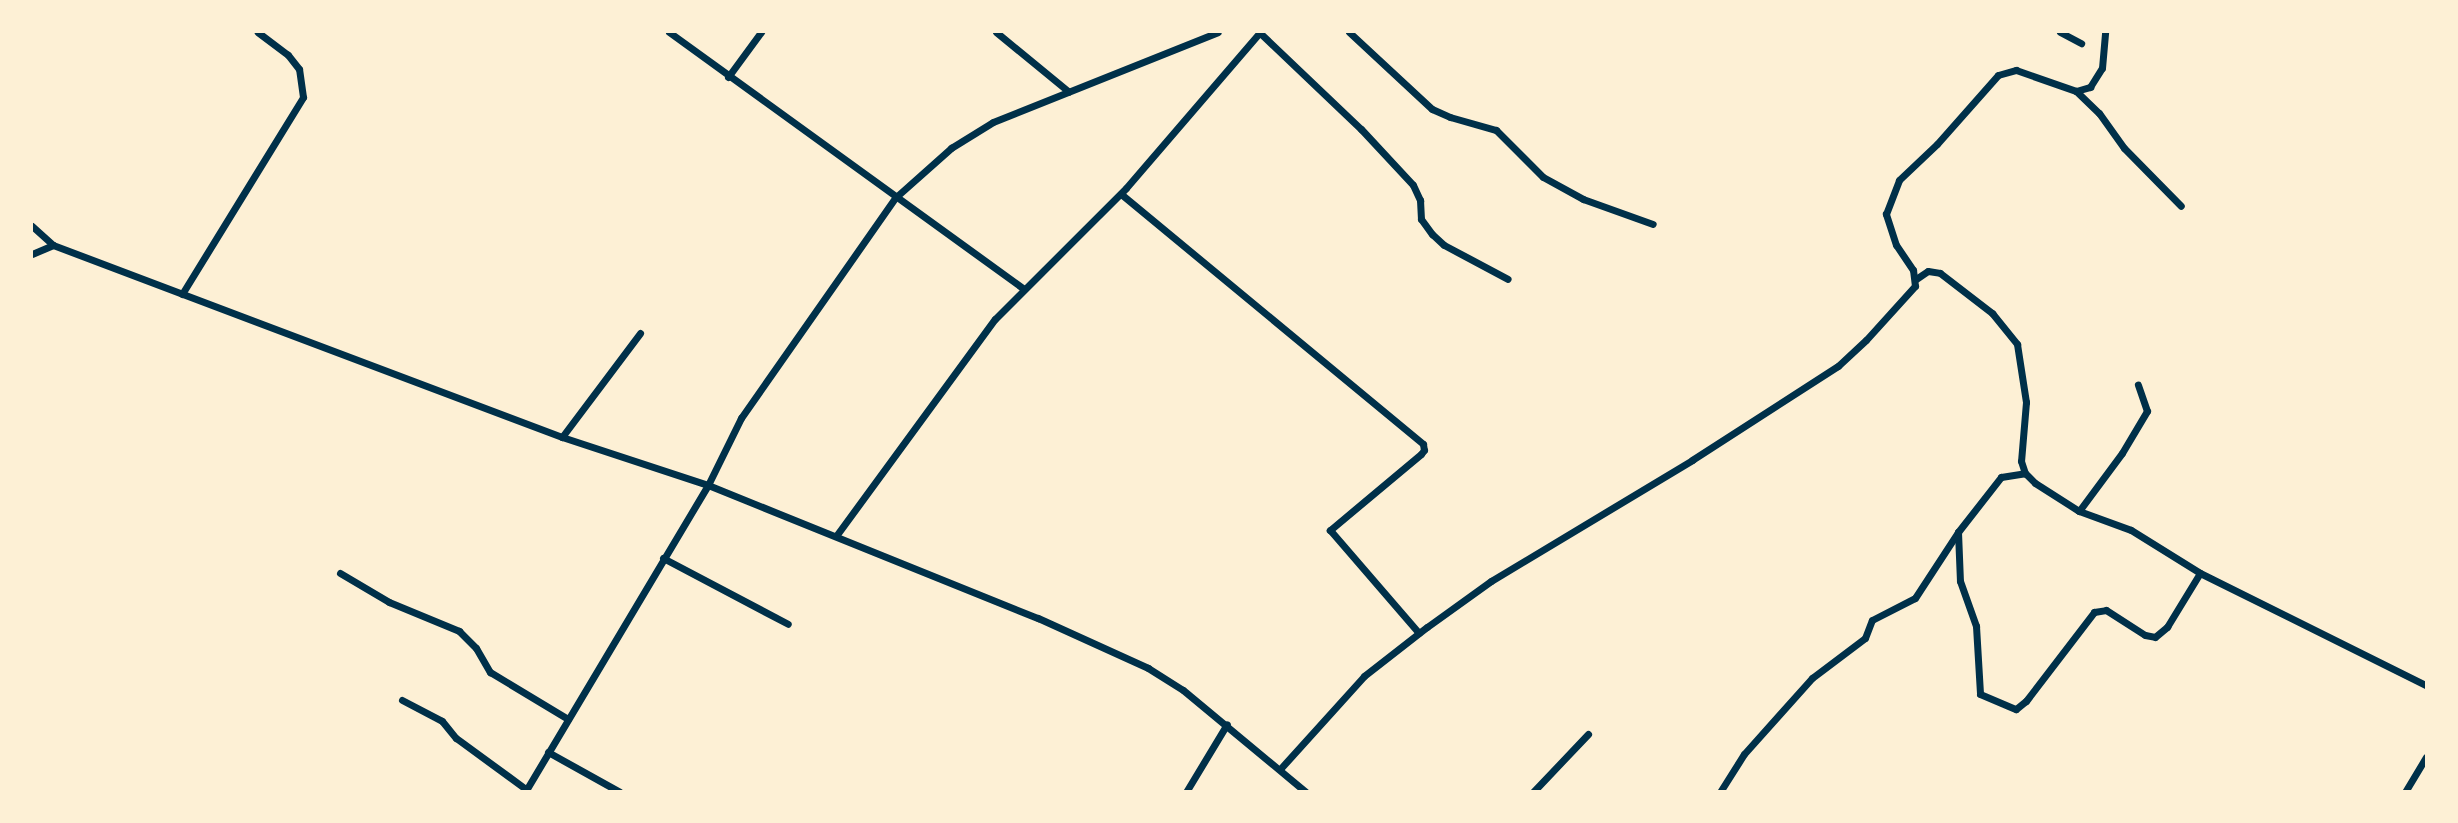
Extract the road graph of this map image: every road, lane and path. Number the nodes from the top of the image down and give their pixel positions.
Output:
1 (258, 32) edge
2 (668, 32) edge
3 (761, 32) edge
4 (996, 32) edge
5 (1196, 32) edge
6 (1217, 32) edge
7 (1260, 32) edge
8 (1349, 32) edge
9 (2060, 32) edge
10 (2105, 32) edge
11 (1204, 38) junction
12 (2081, 43) dead end
13 (728, 77) junction
14 (2076, 91) junction
15 (1069, 92) junction
16 (1121, 194) junction
17 (896, 197) junction
18 (2181, 206) dead end
19 (1653, 224) dead end
20 (32, 226) edge
21 (53, 245) junction
22 (32, 254) edge
23 (1508, 279) dead end
24 (1916, 279) junction
25 (1024, 289) junction
26 (181, 294) junction
27 (640, 332) dead end
28 (2138, 385) dead end
29 (562, 438) junction
30 (2025, 473) junction
31 (708, 485) junction
32 (2079, 511) junction
33 (1958, 532) junction
34 (836, 536) junction
35 (663, 558) junction
36 (341, 573) dead end
37 (2200, 573) junction
38 (788, 624) dead end
39 (1419, 633) junction
40 (2427, 685) edge
41 (402, 700) dead end
42 (568, 719) junction
43 (1227, 724) junction
44 (1588, 734) dead end
45 (548, 752) junction
46 (2427, 757) edge
47 (1281, 768) junction
48 (526, 791) edge
49 (620, 792) edge
50 (1186, 792) edge
51 (1306, 792) edge
52 (1533, 792) edge
53 (1720, 792) edge
54 (2405, 792) edge

1 - 26 street
2 - 13 street
3 - 13 street
4 - 15 street
5 - 11 street
6 - 11 street
7 - 16 street
7 - 23 street
8 - 19 street
9 - 12 street
10 - 14 street
11 - 15 street
13 - 17 street
14 - 18 street
14 - 24 street
15 - 17 street
16 - 25 street
16 - 39 street
17 - 25 street
17 - 31 street
20 - 21 street
21 - 22 street
21 - 26 street
24 - 30 street
24 - 39 street
25 - 34 street
26 - 29 street
27 - 29 street
28 - 32 street
29 - 31 street
30 - 32 street
30 - 33 street
31 - 34 street
31 - 35 street
32 - 37 street
33 - 37 street
33 - 53 street
34 - 43 street
35 - 38 street
35 - 42 street
36 - 42 street
37 - 40 street
39 - 47 street
41 - 48 street
42 - 45 street
43 - 47 street
43 - 50 street
44 - 52 street
45 - 48 street
45 - 49 street
46 - 54 street
47 - 51 street

